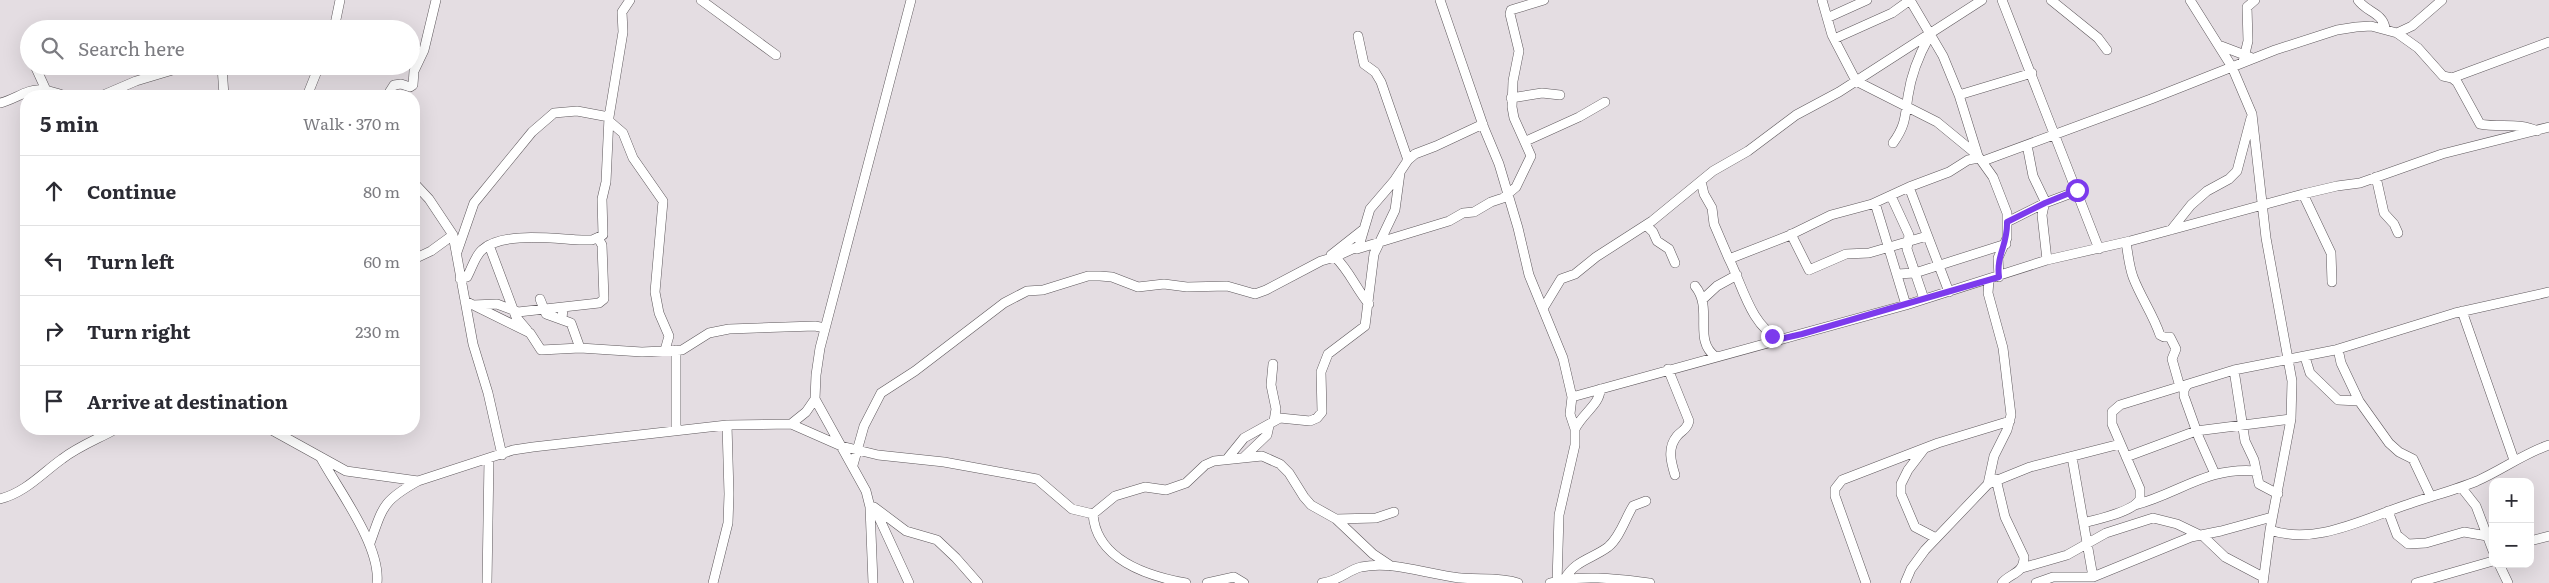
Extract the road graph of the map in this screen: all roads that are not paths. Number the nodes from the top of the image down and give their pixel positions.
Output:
1 (340, 0) edge
2 (436, 0) edge
3 (630, 0) edge
4 (701, 0) edge
5 (911, 0) edge
6 (1440, 0) edge
7 (1544, 0) edge
8 (1822, 0) edge
9 (1866, 0) edge
10 (1910, 0) edge
11 (1982, 0) edge
12 (2002, 0) edge
13 (2051, 0) edge
14 (2190, 0) edge
15 (2358, 0) edge
16 (2442, 0) edge
17 (2250, 1) edge
18 (1531, 2) edge
19 (1969, 4) edge
20 (1827, 18) junction
21 (336, 20) edge
22 (2386, 28) junction
23 (2397, 33) junction
24 (1930, 34) junction
25 (1358, 36) dead end
26 (1834, 39) junction
27 (2549, 42) edge
28 (2220, 46) junction
29 (2107, 50) dead end
30 (776, 55) dead end
31 (420, 58) edge
32 (2244, 59) junction
33 (2232, 67) junction
34 (2032, 72) junction
35 (39, 75) edge
36 (156, 75) edge
37 (223, 75) edge
38 (315, 75) edge
39 (414, 75) edge
40 (2452, 78) junction
41 (1856, 81) junction
42 (32, 90) edge
43 (46, 90) joint
44 (115, 90) edge
45 (224, 90) edge
46 (309, 90) edge
47 (391, 90) edge
48 (20, 95) edge
49 (1560, 95) dead end
50 (1959, 95) junction
51 (1511, 98) junction
52 (1605, 102) dead end
53 (0, 103) edge
54 (1907, 108) junction
55 (2252, 114) junction
56 (609, 119) junction
57 (1483, 124) junction
58 (2506, 127) junction
59 (2544, 131) edge
60 (2523, 134) junction
61 (2053, 135) junction
62 (1526, 141) junction
63 (1893, 143) dead end
64 (2026, 145) junction
65 (1980, 159) junction
66 (1408, 160) junction
67 (1400, 173) junction
68 (2376, 177) junction
69 (1701, 181) junction
70 (1909, 187) junction
71 (420, 190) edge
72 (2077, 190) junction
73 (1509, 194) junction
74 (2303, 194) junction
75 (1891, 196) junction
76 (1875, 203) junction
77 (2045, 203) junction
78 (2263, 204) junction
79 (2007, 222) junction
80 (1646, 225) junction
81 (1364, 229) junction
82 (2171, 230) junction
83 (2398, 233) dead end
84 (1791, 234) junction
85 (452, 235) junction
86 (1928, 236) junction
87 (598, 238) junction
88 (1909, 242) junction
89 (2126, 242) junction
90 (1379, 243) junction
91 (2006, 244) junction
92 (489, 245) junction
93 (1889, 246) junction
94 (1357, 249) junction
95 (2099, 249) junction
96 (456, 252) junction
97 (420, 256) edge
98 (1331, 258) junction
99 (1729, 259) junction
100 (2047, 260) junction
101 (1675, 262) dead end
102 (1940, 265) junction
103 (1915, 273) junction
104 (1897, 274) junction
105 (1737, 275) junction
106 (1999, 277) junction
107 (460, 279) junction
108 (1989, 280) junction
109 (2332, 282) dead end
110 (1696, 286) dead end
111 (1949, 292) junction
112 (2549, 292) edge
113 (540, 299) dead end
114 (1703, 299) junction
115 (1924, 299) junction
116 (469, 303) junction
117 (1369, 304) junction
118 (1906, 305) junction
119 (564, 307) junction
120 (544, 308) junction
121 (1544, 308) junction
122 (514, 311) junction
123 (2462, 311) junction
124 (562, 320) junction
125 (825, 328) junction
126 (530, 333) junction
127 (1780, 339) junction
128 (580, 348) junction
129 (2338, 349) junction
130 (665, 350) junction
131 (676, 350) junction
132 (1716, 357) junction
133 (2305, 357) junction
134 (2289, 361) junction
135 (1273, 364) dead end
136 (1668, 369) junction
137 (2234, 370) junction
138 (2184, 386) junction
139 (1600, 389) junction
140 (1572, 397) junction
141 (815, 398) junction
142 (2359, 401) junction
143 (2291, 419) junction
144 (2010, 422) junction
145 (1272, 423) junction
146 (791, 424) junction
147 (727, 425) junction
148 (2242, 425) junction
149 (1575, 429) junction
150 (676, 430) junction
151 (2196, 431) junction
152 (101, 435) edge
153 (280, 435) edge
154 (2120, 444) junction
155 (2549, 445) edge
156 (841, 446) junction
157 (856, 449) junction
158 (1924, 449) junction
159 (502, 455) junction
160 (1244, 457) junction
161 (2072, 457) junction
162 (2126, 457) junction
163 (320, 458) junction
164 (489, 459) junction
165 (1227, 459) junction
166 (2514, 460) junction
167 (853, 465) junction
168 (2256, 471) junction
169 (2215, 474) junction
170 (1675, 475) dead end
171 (418, 481) junction
172 (1992, 481) junction
173 (2462, 487) junction
174 (2278, 494) junction
175 (2431, 497) junction
176 (868, 498) junction
177 (0, 499) edge
178 (1646, 501) dead end
179 (2135, 505) junction
180 (874, 506) junction
181 (2388, 511) junction
182 (1394, 512) dead end
183 (1093, 514) junction
184 (2272, 517) junction
185 (1336, 519) junction
186 (2084, 523) junction
187 (2270, 530) junction
188 (2202, 536) junction
189 (2549, 536) edge
190 (1936, 538) junction
191 (2489, 540) edge
192 (2534, 540) edge
193 (370, 543) junction
194 (2086, 543) junction
195 (2489, 562) edge
196 (1391, 566) junction
197 (2022, 568) junction
198 (2501, 568) edge
199 (2093, 577) junction
200 (2263, 580) edge
201 (1557, 582) edge
202 (377, 583) edge
203 (487, 583) edge
204 (712, 583) edge
205 (873, 583) edge
206 (908, 583) edge
207 (978, 583) edge
208 (1186, 583) edge
209 (1207, 583) edge
210 (1244, 583) edge
211 (1322, 583) edge
212 (1518, 583) edge
213 (1650, 583) edge
214 (1866, 583) edge
215 (1905, 583) edge
216 (2002, 583) edge
217 (2036, 583) edge
218 (2416, 583) edge
219 (2508, 583) edge

1 - 21 street
2 - 31 street
3 - 56 street
4 - 30 street
5 - 125 street
6 - 57 street
7 - 18 street
8 - 20 street
9 - 20 street
10 - 24 street
10 - 26 street
11 - 19 street
12 - 34 street
13 - 29 street
14 - 28 street
15 - 22 street
16 - 23 street
17 - 32 street
18 - 51 street
19 - 24 street
20 - 26 street
22 - 23 street
22 - 32 street
23 - 40 street
24 - 41 street
24 - 50 street
24 - 54 street
25 - 66 street
26 - 41 street
27 - 40 street
28 - 32 street
28 - 33 street
32 - 33 street
33 - 55 street
33 - 61 street
34 - 50 street
34 - 61 street
35 - 43 street
36 - 44 street
37 - 45 street
38 - 46 street
39 - 47 street
40 - 58 street
41 - 54 street
41 - 69 street
42 - 43 street
48 - 53 street
49 - 51 street
50 - 65 street
51 - 62 street
52 - 62 street
54 - 63 street
54 - 65 street
55 - 78 street
55 - 82 street
56 - 87 street
56 - 96 street
56 - 130 street
57 - 66 street
57 - 73 street
58 - 59 street
58 - 60 street
59 - 60 street
60 - 68 street
61 - 64 street
61 - 72 street
62 - 73 street
64 - 65 street
64 - 77 street
65 - 70 street
65 - 79 street
66 - 67 street
67 - 81 street
67 - 90 street
68 - 74 street
68 - 83 street
69 - 80 street
69 - 99 street
70 - 75 street
70 - 86 street
71 - 85 street
72 - 77 street
72 - 95 street
73 - 90 street
73 - 121 street
74 - 78 street
74 - 109 street
75 - 76 street
75 - 88 street
76 - 84 street
76 - 93 street
77 - 79 street
77 - 100 street
78 - 82 street
78 - 134 street
79 - 91 street
80 - 101 street
80 - 121 street
81 - 94 street
81 - 98 street
82 - 89 street
84 - 93 street
84 - 99 street
85 - 96 street
85 - 97 street
86 - 88 street
86 - 102 street
87 - 92 street
87 - 119 street
88 - 93 street
88 - 103 street
89 - 95 street
89 - 138 street
90 - 94 street
90 - 117 street
91 - 102 street
91 - 106 street
92 - 107 street
92 - 122 street
93 - 104 street
94 - 98 street
95 - 100 street
96 - 107 street
98 - 117 street
98 - 157 street
99 - 105 street
100 - 106 street
102 - 103 street
102 - 111 street
103 - 104 street
103 - 115 street
104 - 118 street
105 - 114 street
105 - 127 street
106 - 108 street
107 - 116 street
108 - 111 street
108 - 144 street
110 - 114 street
111 - 115 street
112 - 123 street
113 - 120 street
114 - 132 street
115 - 118 street
116 - 122 street
116 - 126 street
116 - 159 street
117 - 145 street
118 - 127 street
119 - 120 street
119 - 124 street
120 - 122 street
120 - 124 street
121 - 140 street
122 - 126 street
123 - 129 street
123 - 166 street
124 - 128 street
125 - 131 street
125 - 141 street
126 - 128 street
127 - 132 street
128 - 130 street
129 - 133 street
129 - 142 street
130 - 131 street
131 - 150 street
132 - 136 street
133 - 134 street
133 - 142 street
134 - 137 street
134 - 143 street
135 - 145 street
136 - 139 street
136 - 170 street
137 - 138 street
137 - 148 street
138 - 151 street
138 - 154 street
139 - 140 street
139 - 149 street
140 - 149 street
141 - 146 street
141 - 156 street
142 - 175 street
143 - 148 street
143 - 174 street
144 - 158 street
144 - 172 street
145 - 160 street
145 - 165 street
146 - 147 street
146 - 156 street
147 - 150 street
147 - 204 street
148 - 151 street
148 - 168 street
149 - 201 street
150 - 159 street
151 - 162 street
151 - 169 street
152 - 177 street
153 - 163 street
154 - 161 street
154 - 162 street
155 - 166 street
156 - 157 street
156 - 167 street
157 - 167 street
157 - 183 street
158 - 190 street
158 - 214 street
159 - 164 street
160 - 165 street
160 - 185 street
161 - 172 street
161 - 186 street
162 - 179 street
163 - 171 street
163 - 193 street
164 - 171 street
164 - 203 street
165 - 183 street
166 - 173 street
167 - 176 street
168 - 169 street
168 - 174 street
169 - 179 street
171 - 193 street
172 - 190 street
172 - 197 street
173 - 175 street
173 - 191 street
174 - 184 street
175 - 181 street
176 - 180 street
176 - 205 street
178 - 201 street
179 - 186 street
180 - 206 street
180 - 207 street
181 - 187 street
181 - 191 street
182 - 185 street
183 - 208 street
184 - 187 street
184 - 188 street
185 - 196 street
186 - 194 street
187 - 200 street
188 - 194 street
188 - 199 street
188 - 200 street
189 - 192 street
190 - 215 street
193 - 202 street
194 - 197 street
194 - 199 street
195 - 218 street
196 - 211 street
196 - 212 street
197 - 216 street
198 - 219 street
199 - 217 street
201 - 213 street
209 - 210 street

